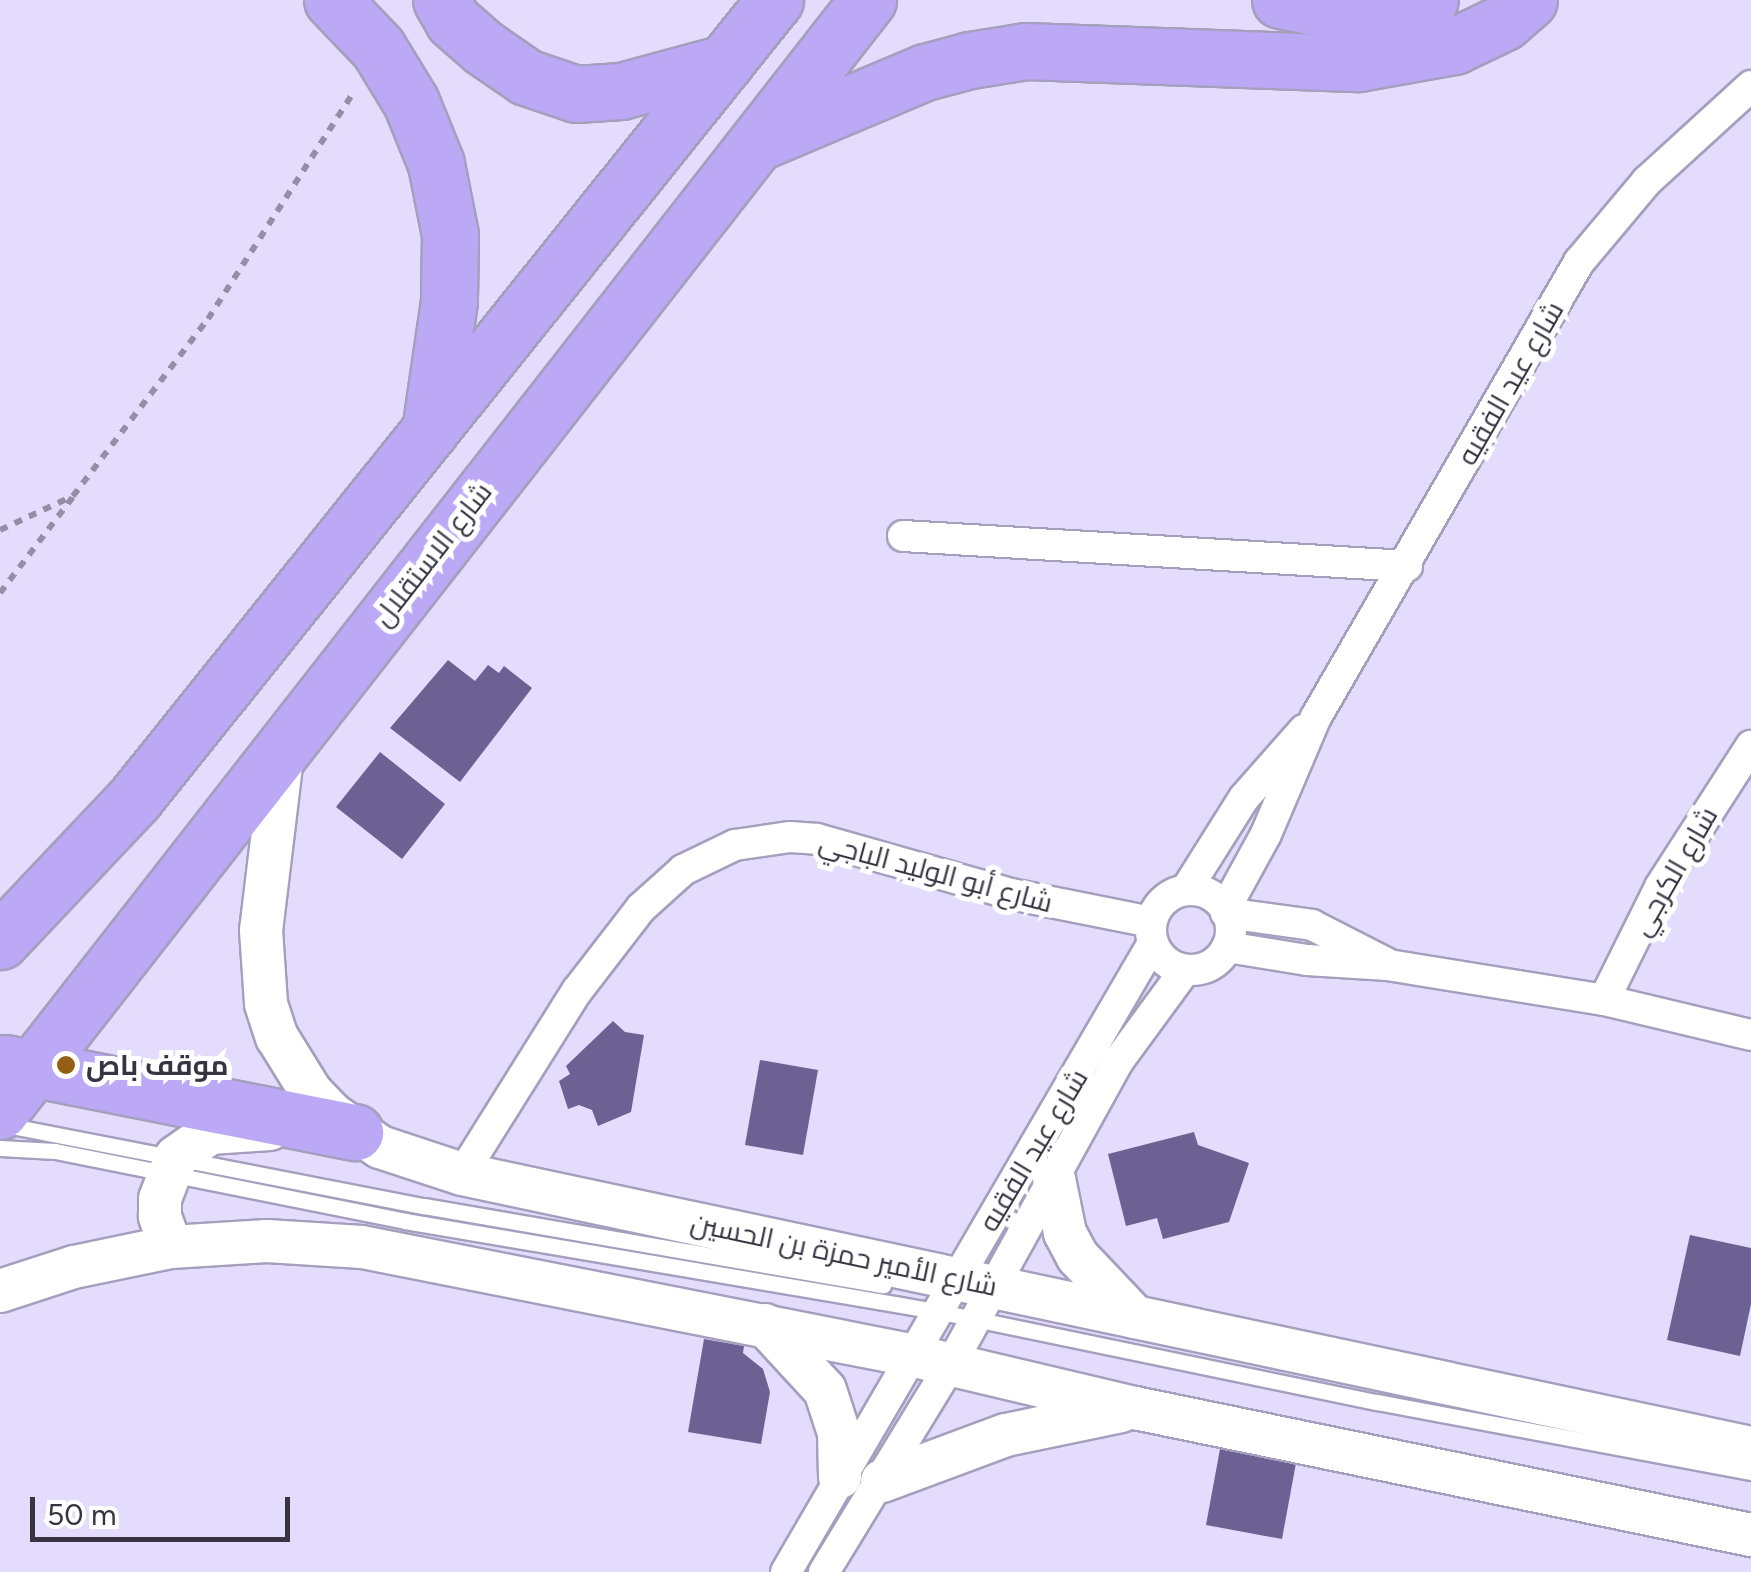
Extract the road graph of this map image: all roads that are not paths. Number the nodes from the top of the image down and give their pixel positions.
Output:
1 (332, 0) edge
2 (441, 0) edge
3 (775, 0) edge
4 (868, 0) edge
5 (1280, 0) edge
6 (1430, 0) edge
7 (1529, 0) edge
8 (725, 63) junction
9 (1751, 86) edge
10 (752, 145) junction
11 (430, 431) junction
12 (904, 536) dead end
13 (1407, 566) junction
14 (1316, 716) junction
15 (283, 744) junction
16 (1751, 746) edge
17 (1186, 890) junction
18 (1226, 911) junction
19 (1152, 933) junction
20 (0, 941) edge
21 (1228, 947) junction
22 (1388, 964) junction
23 (1185, 970) junction
24 (1604, 1000) junction
25 (1751, 1034) edge
26 (18, 1065) edge
27 (0, 1111) edge
28 (1071, 1117) junction
29 (0, 1124) edge
30 (355, 1132) junction
31 (0, 1148) edge
32 (172, 1165) junction
33 (462, 1174) junction
34 (1054, 1179) junction
35 (171, 1247) junction
36 (0, 1291) edge
37 (966, 1298) junction
38 (1140, 1320) junction
39 (765, 1326) junction
40 (910, 1354) junction
41 (951, 1364) junction
42 (1135, 1408) junction
43 (1751, 1451) edge
44 (1751, 1472) edge
45 (840, 1477) junction
46 (882, 1481) junction
47 (1751, 1535) edge
48 (786, 1572) edge
49 (824, 1572) edge

1 - 11 highway
2 - 8 highway
3 - 8 highway
4 - 10 highway, شارع الاستقلال
5 - 6 highway
7 - 10 highway
8 - 11 highway
9 - 13 street, شارع عيد الفقيه
10 - 15 highway, شارع الاستقلال
11 - 20 highway
12 - 13 street
13 - 14 street, شارع عيد الفقيه
14 - 17 street, شارع عيد الفقيه
14 - 18 street, شارع عيد الفقيه
15 - 26 highway, شارع الاستقلال
15 - 30 main road, شارع الأمير حمزة بن الحسين
16 - 24 street, شارع الكرجي
17 - 18 street
17 - 19 street
18 - 21 street
18 - 22 street
19 - 23 street
19 - 28 street, شارع عيد الفقيه
19 - 33 street, شارع أبو الوليد الباجي
21 - 22 street
21 - 23 street
22 - 24 street
23 - 28 street, شارع عيد الفقيه
24 - 25 street
26 - 27 highway, شارع الاستقلال
26 - 30 highway
28 - 34 street, شارع عيد الفقيه
28 - 37 street, شارع عيد الفقيه
29 - 32 lane
30 - 32 main road
30 - 33 main road, شارع الأمير حمزة بن الحسين
31 - 32 lane
32 - 35 main road
32 - 37 lane
33 - 37 main road, شارع الأمير حمزة بن الحسين
34 - 37 street, شارع عيد الفقيه
34 - 38 main road
35 - 36 main road
35 - 39 main road
37 - 38 main road, شارع الأمير حمزة بن الحسين
37 - 40 street, شارع عيد الفقيه
37 - 41 street, شارع عيد الفقيه
37 - 43 lane
37 - 44 lane
38 - 43 main road, شارع الأمير حمزة بن الحسين
39 - 40 main road
39 - 45 main road
40 - 41 main road
40 - 45 street, شارع عيد الفقيه
41 - 42 main road
41 - 46 street, شارع عيد الفقيه
42 - 46 main road
42 - 47 main road
45 - 48 street, شارع عيد الفقيه
46 - 49 street, شارع عيد الفقيه

